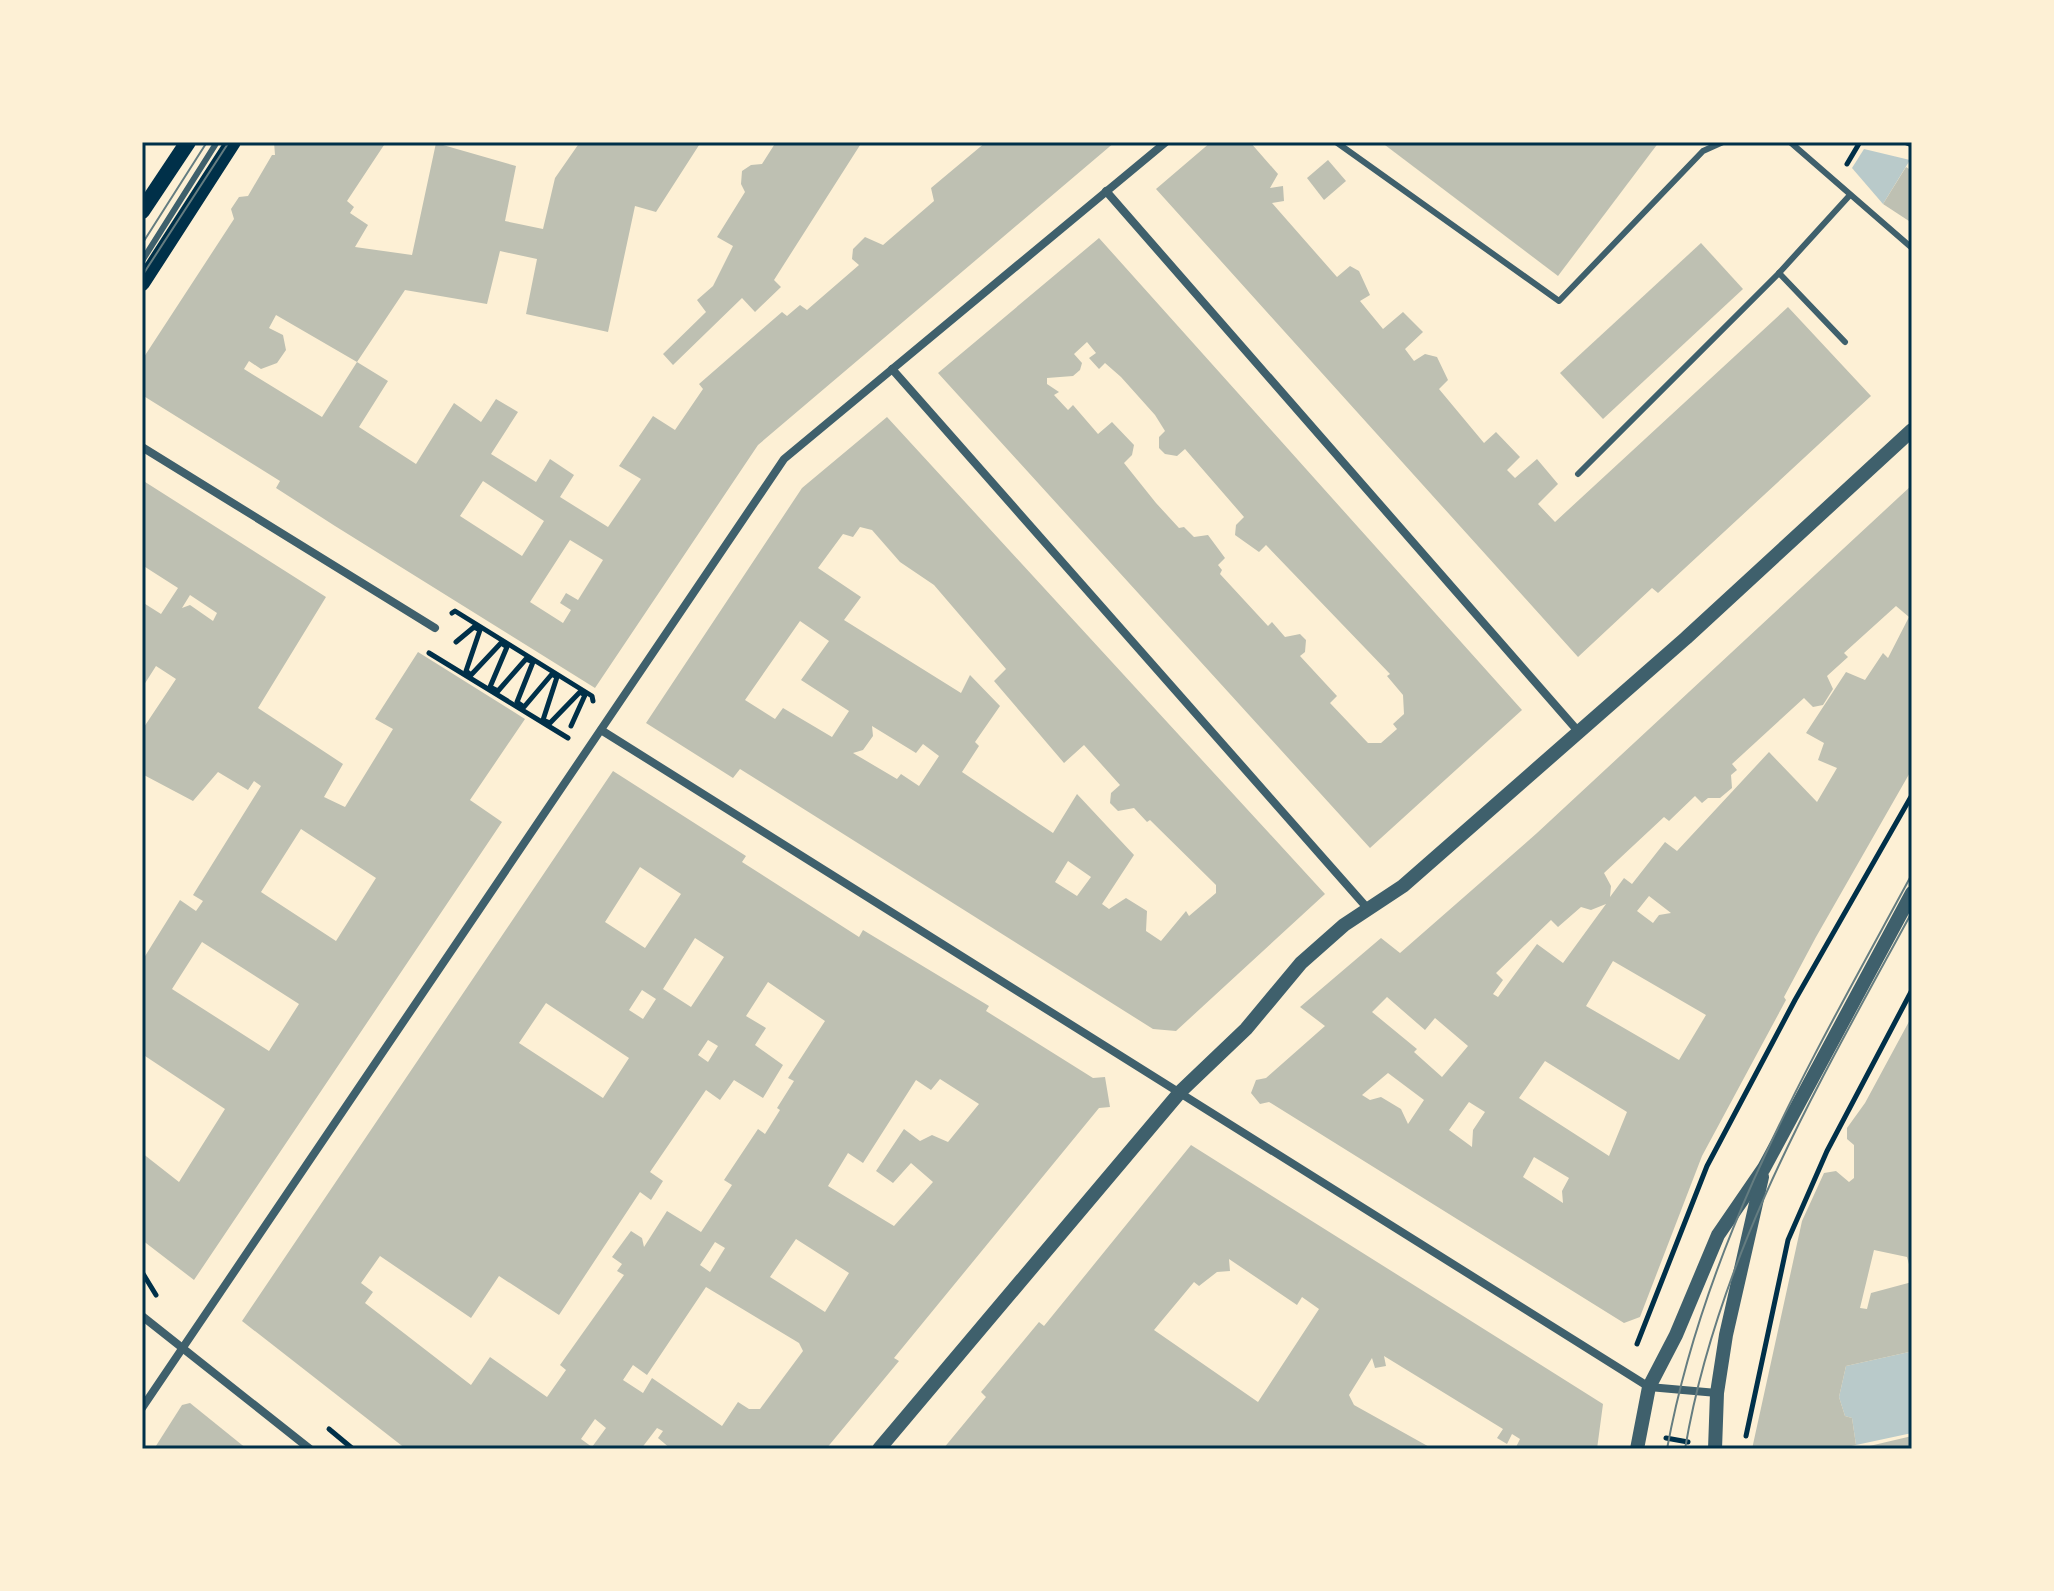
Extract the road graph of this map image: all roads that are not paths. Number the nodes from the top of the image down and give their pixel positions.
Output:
1 (188, 142) edge
2 (217, 142) edge
3 (233, 142) edge
4 (1166, 142) edge
5 (1336, 142) edge
6 (1723, 142) edge
7 (1790, 142) edge
8 (1106, 191) junction
9 (1850, 195) junction
10 (142, 211) edge
11 (1912, 248) edge
12 (142, 261) edge
13 (1779, 273) junction
14 (142, 283) edge
15 (1845, 342) dead end
16 (892, 369) junction
17 (1912, 430) edge
18 (142, 447) edge
19 (1578, 474) dead end
20 (435, 628) dead end
21 (601, 730) junction
22 (1577, 730) junction
23 (1912, 893) edge
24 (1369, 910) junction
25 (1181, 1091) junction
26 (1764, 1168) junction
27 (142, 1316) edge
28 (181, 1347) junction
29 (1649, 1387) junction
30 (1717, 1393) junction
31 (142, 1408) edge
32 (1715, 1448) edge
33 (310, 1449) edge
34 (879, 1449) edge
35 (1637, 1449) edge

1 - 10 main road
2 - 12 lane
3 - 14 main road
4 - 8 street
5 - 6 lane
7 - 9 lane
8 - 16 street
8 - 22 street
9 - 11 lane
9 - 13 lane
13 - 15 lane
13 - 19 lane
16 - 21 street
16 - 24 street
17 - 22 street
18 - 20 street
21 - 25 street
21 - 28 street
22 - 24 street
23 - 26 street
24 - 25 street
25 - 29 street
25 - 34 street
26 - 29 street
26 - 30 street
27 - 28 street
28 - 31 street
28 - 33 street
29 - 30 street
29 - 35 street
30 - 32 street

